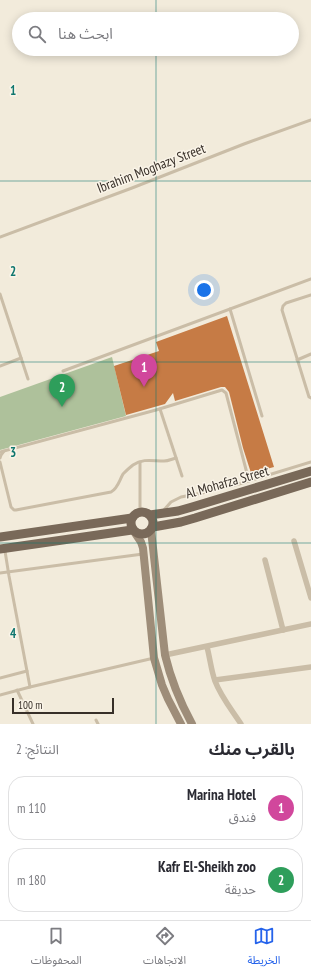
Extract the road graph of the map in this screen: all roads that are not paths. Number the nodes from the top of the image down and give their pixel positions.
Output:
1 (311, 120) edge
2 (0, 237) edge
3 (311, 279) edge
4 (0, 294) edge
5 (311, 294) edge
6 (230, 309) junction
7 (311, 354) edge
8 (21, 358) junction
9 (297, 360) junction
10 (0, 366) edge
11 (63, 371) dead end
12 (28, 379) dead end
13 (311, 398) edge
14 (160, 409) junction
15 (262, 416) dead end
16 (5, 451) junction
17 (0, 452) edge
18 (0, 458) edge
19 (176, 458) junction
20 (0, 462) edge
21 (140, 462) junction
22 (311, 462) edge
23 (311, 472) edge
24 (182, 476) dead end
25 (311, 482) edge
26 (247, 484) junction
27 (140, 512) junction
28 (150, 515) junction
29 (132, 518) junction
30 (152, 528) junction
31 (134, 531) junction
32 (0, 536) edge
33 (294, 541) dead end
34 (2, 548) edge
35 (144, 554) junction
36 (265, 560) dead end
37 (8, 572) junction
38 (0, 573) edge
39 (157, 581) junction
40 (147, 583) junction
41 (311, 598) edge
42 (311, 624) edge
43 (283, 630) junction
44 (207, 646) junction
45 (165, 656) junction
46 (154, 658) junction
47 (311, 666) edge
48 (27, 672) junction
49 (0, 678) edge
50 (215, 680) junction
51 (30, 687) junction
52 (17, 690) junction
53 (0, 695) edge
54 (96, 720) dead end
55 (33, 724) edge
56 (98, 724) edge
57 (181, 724) edge
58 (192, 724) edge
59 (241, 724) edge

1 - 2 lane, Ibrahim Moghazy Street
3 - 6 lane
4 - 8 lane
5 - 9 lane
6 - 11 lane
6 - 15 lane
7 - 9 lane
8 - 10 lane
8 - 12 lane
9 - 13 lane
14 - 16 lane
14 - 19 lane
14 - 26 lane
16 - 17 lane
16 - 18 lane
19 - 21 lane
19 - 24 lane
20 - 21 lane
21 - 27 lane
22 - 26 lane
23 - 26 main road, Al Mohafza Street
25 - 30 main road, Al Mohafza Street
26 - 28 main road, Al Mohafza Street
27 - 28 main road
27 - 29 main road
28 - 30 main road
29 - 31 main road
29 - 32 main road
30 - 31 main road
30 - 39 main road
31 - 34 main road
31 - 35 main road
33 - 41 street
34 - 37 lane
35 - 37 lane
35 - 40 main road
36 - 43 street
37 - 38 lane
37 - 48 lane
39 - 40 main road
39 - 45 main road
40 - 46 main road
42 - 43 street
43 - 44 street
44 - 45 street
44 - 50 street
45 - 58 main road
46 - 51 lane
46 - 57 main road
47 - 50 street
48 - 49 lane
48 - 51 lane
50 - 59 street
51 - 52 lane
52 - 53 lane
52 - 55 lane
54 - 56 lane

